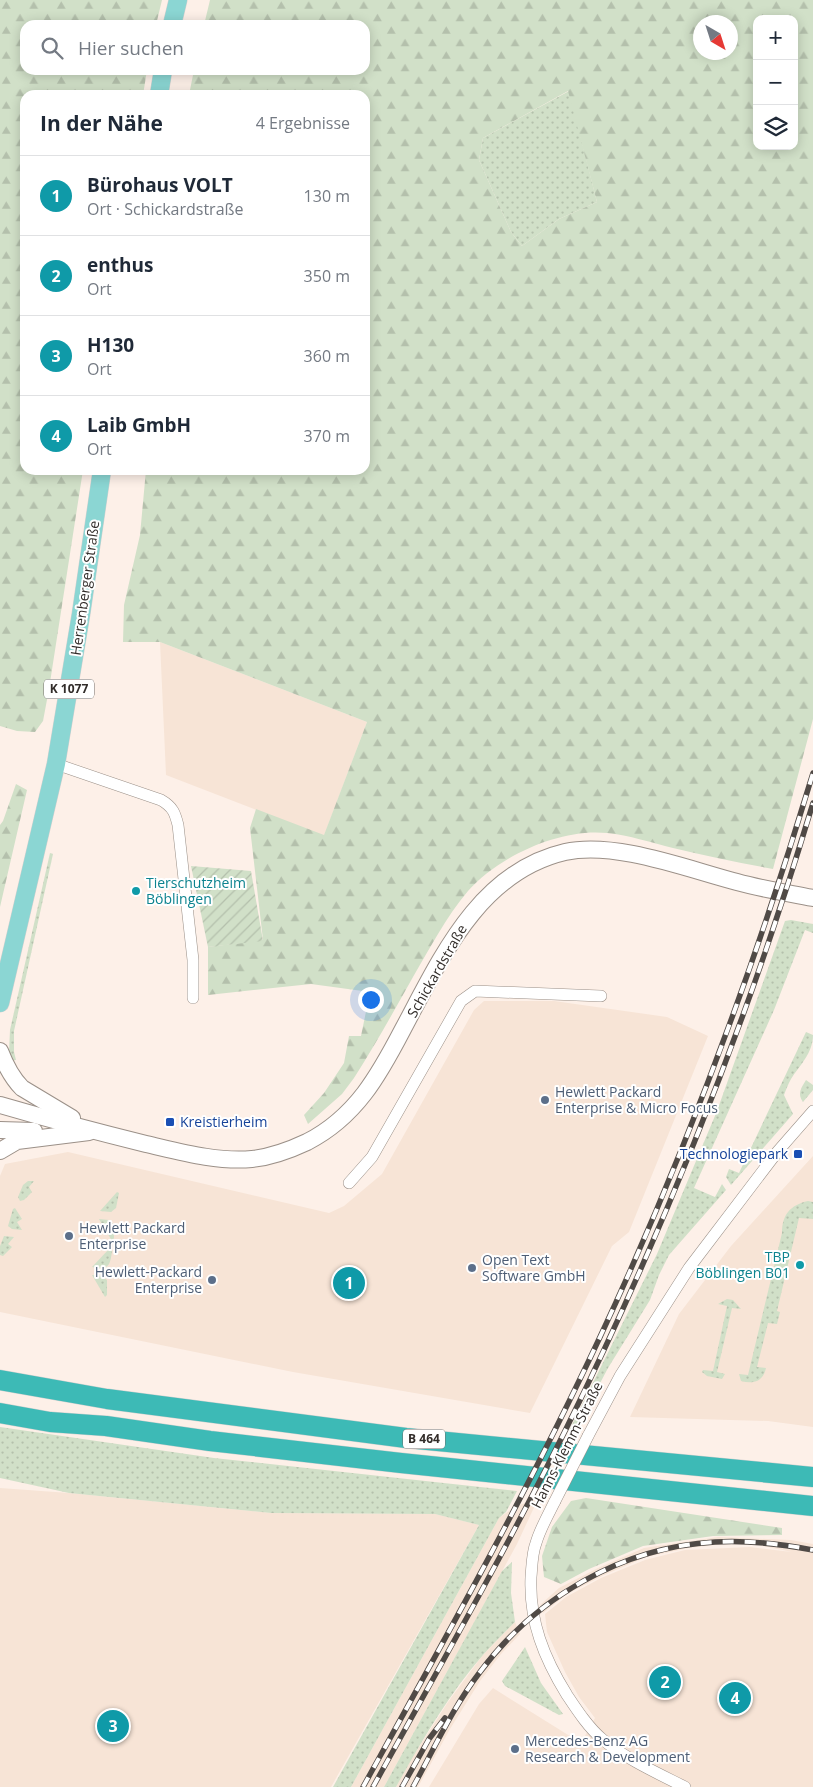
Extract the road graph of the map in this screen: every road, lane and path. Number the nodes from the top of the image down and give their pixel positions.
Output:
1 (178, 0) edge
2 (173, 20) edge
3 (162, 75) edge
4 (160, 90) edge
5 (101, 475) edge
6 (56, 764) junction
7 (813, 898) edge
8 (601, 996) dead end
9 (193, 998) dead end
10 (0, 1003) edge
11 (0, 1051) edge
12 (0, 1105) edge
13 (813, 1111) edge
14 (0, 1130) edge
15 (96, 1132) junction
16 (0, 1150) edge
17 (349, 1183) dead end
18 (0, 1380) edge
19 (0, 1413) edge
20 (813, 1477) edge
21 (813, 1506) edge
22 (684, 1787) edge

1 - 2 main road
3 - 4 main road
5 - 6 main road, Herrenberger Straße / K 1077
6 - 9 street
6 - 10 main road, Herrenberger Straße / K 1077
7 - 15 street, Schickardstraße
8 - 17 street
11 - 15 street
12 - 15 street, Schickardstraße
13 - 22 street, Hanns-Klemm-Straße, bridge
14 - 15 street, Schickardstraße
15 - 16 street
18 - 20 highway, B 464
19 - 21 highway, B 464

